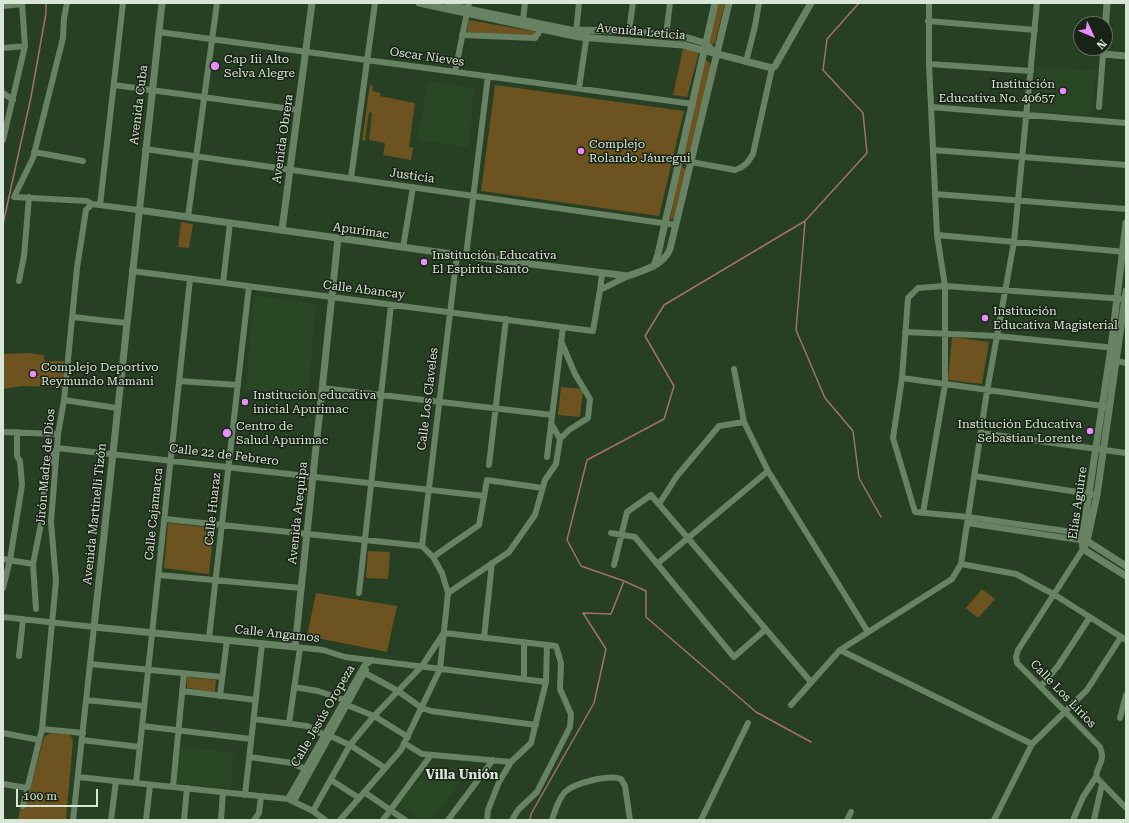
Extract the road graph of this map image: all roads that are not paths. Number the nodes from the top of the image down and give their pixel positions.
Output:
1 (67, 3) edge
2 (124, 3) edge
3 (162, 3) edge
4 (217, 3) edge
5 (312, 3) edge
6 (375, 3) edge
7 (419, 3) edge
8 (434, 3) edge
9 (525, 3) edge
10 (579, 3) edge
11 (633, 3) edge
12 (670, 3) edge
13 (715, 3) edge
14 (729, 3) edge
15 (759, 3) edge
16 (811, 3) edge
17 (929, 3) edge
18 (1037, 3) edge
19 (1108, 3) edge
20 (22, 4) edge
21 (3, 6) edge
22 (468, 9) edge
23 (1107, 16) edge
24 (523, 20) junction
25 (928, 21) junction
26 (541, 29) junction
27 (1035, 30) junction
28 (629, 31) junction
29 (159, 32) junction
30 (576, 34) junction
31 (587, 34) junction
32 (462, 35) junction
33 (666, 35) junction
34 (212, 39) junction
35 (25, 46) junction
36 (705, 47) junction
37 (3, 48) edge
38 (305, 52) junction
39 (1113, 53) edge
40 (717, 55) junction
41 (1103, 56) edge
42 (1126, 56) edge
43 (367, 60) junction
44 (746, 62) junction
45 (929, 64) junction
46 (772, 68) junction
47 (1031, 71) junction
48 (455, 72) junction
49 (488, 76) junction
50 (114, 84) junction
51 (579, 88) junction
52 (152, 90) junction
53 (3, 93) edge
54 (204, 97) junction
55 (13, 100) junction
56 (693, 104) junction
57 (1099, 106) dead end
58 (931, 107) junction
59 (298, 110) junction
60 (1027, 115) junction
61 (1126, 123) edge
62 (3, 140) edge
63 (145, 149) junction
64 (932, 150) junction
65 (34, 152) junction
66 (196, 156) junction
67 (1023, 157) junction
68 (680, 160) junction
69 (83, 161) dead end
70 (691, 162) junction
71 (1126, 165) edge
72 (290, 170) junction
73 (351, 178) junction
74 (413, 187) junction
75 (935, 194) junction
76 (473, 196) junction
77 (29, 197) junction
78 (1018, 200) junction
79 (92, 204) junction
80 (100, 205) junction
81 (1126, 209) edge
82 (138, 210) junction
83 (188, 217) junction
84 (230, 223) junction
85 (1126, 223) edge
86 (665, 224) junction
87 (676, 225) junction
88 (282, 230) junction
89 (937, 235) junction
90 (338, 238) junction
91 (1014, 242) junction
92 (403, 248) junction
93 (1124, 252) edge
94 (457, 255) junction
95 (466, 256) junction
96 (653, 266) junction
97 (132, 271) junction
98 (602, 274) junction
99 (628, 276) junction
100 (190, 279) junction
101 (19, 281) dead end
102 (223, 283) junction
103 (249, 286) junction
104 (945, 286) junction
105 (600, 290) junction
106 (1005, 290) junction
107 (1126, 291) edge
108 (332, 297) junction
109 (1121, 299) edge
110 (391, 304) junction
111 (450, 312) junction
112 (73, 317) junction
113 (506, 319) junction
114 (126, 322) junction
115 (563, 327) junction
116 (906, 332) junction
117 (945, 334) junction
118 (997, 336) junction
119 (561, 341) junction
120 (1115, 348) junction
121 (1117, 361) junction
122 (1126, 363) edge
123 (734, 369) dead end
124 (902, 378) junction
125 (179, 381) junction
126 (238, 385) junction
127 (945, 385) junction
128 (322, 388) junction
129 (987, 391) junction
130 (381, 395) junction
131 (64, 400) junction
132 (439, 402) junction
133 (1107, 406) junction
134 (117, 408) junction
135 (496, 408) junction
136 (552, 415) junction
137 (551, 422) junction
138 (744, 422) junction
139 (3, 432) edge
140 (17, 432) junction
141 (981, 433) junction
142 (58, 434) junction
143 (560, 439) junction
144 (57, 448) junction
145 (1100, 450) junction
146 (1126, 453) edge
147 (112, 454) junction
148 (547, 457) dead end
149 (171, 460) junction
150 (489, 465) dead end
151 (229, 467) junction
152 (768, 471) junction
153 (974, 476) junction
154 (313, 477) junction
155 (371, 483) junction
156 (542, 488) junction
157 (428, 490) junction
158 (1093, 494) junction
159 (484, 496) junction
160 (659, 504) junction
161 (923, 513) junction
162 (164, 518) junction
163 (967, 520) junction
164 (222, 525) junction
165 (611, 533) dead end
166 (307, 534) junction
167 (621, 534) junction
168 (1085, 537) junction
169 (688, 538) junction
170 (364, 540) junction
171 (422, 546) junction
172 (1083, 549) junction
173 (433, 558) junction
174 (3, 559) edge
175 (10, 560) junction
176 (492, 563) junction
177 (33, 564) junction
178 (614, 564) dead end
179 (657, 564) junction
180 (961, 564) junction
181 (1126, 565) edge
182 (158, 575) junction
183 (1126, 576) edge
184 (216, 580) junction
185 (3, 588) edge
186 (301, 588) junction
187 (359, 593) dead end
188 (448, 593) junction
189 (1055, 595) junction
190 (36, 609) dead end
191 (3, 617) edge
192 (1090, 617) junction
193 (22, 619) junction
194 (51, 622) junction
195 (94, 626) junction
196 (766, 629) junction
197 (152, 632) junction
198 (868, 632) junction
199 (444, 633) junction
200 (210, 638) junction
201 (484, 638) junction
202 (1123, 638) edge
203 (227, 640) junction
204 (524, 642) junction
205 (262, 644) junction
206 (547, 645) junction
207 (298, 648) junction
208 (840, 650) junction
209 (19, 656) dead end
210 (345, 657) junction
211 (372, 660) junction
212 (90, 664) junction
213 (422, 666) junction
214 (365, 669) junction
215 (440, 669) junction
216 (148, 670) junction
217 (184, 673) junction
218 (222, 677) junction
219 (524, 679) junction
220 (546, 682) junction
221 (811, 682) junction
222 (1041, 686) junction
223 (294, 687) junction
224 (182, 691) junction
225 (398, 691) junction
226 (1126, 695) edge
227 (220, 696) junction
228 (86, 700) junction
229 (256, 700) junction
230 (346, 702) junction
231 (791, 705) dead end
232 (144, 706) junction
233 (422, 708) junction
234 (1066, 711) junction
235 (374, 716) junction
236 (1120, 718) dead end
237 (254, 719) junction
238 (748, 723) dead end
239 (289, 724) junction
240 (536, 725) junction
241 (142, 726) junction
242 (42, 730) junction
243 (178, 731) junction
244 (3, 733) edge
245 (327, 736) junction
246 (408, 736) junction
247 (82, 737) junction
248 (252, 739) junction
249 (39, 740) junction
250 (404, 743) junction
251 (1032, 744) junction
252 (350, 745) junction
253 (140, 747) junction
254 (431, 755) junction
255 (250, 757) junction
256 (493, 760) junction
257 (511, 762) junction
258 (385, 768) junction
259 (305, 769) junction
260 (78, 777) junction
261 (1096, 778) junction
262 (331, 780) junction
263 (116, 781) junction
264 (136, 783) junction
265 (3, 784) edge
266 (1102, 784) junction
267 (150, 785) junction
268 (173, 787) junction
269 (27, 788) junction
270 (187, 788) junction
271 (223, 792) junction
272 (364, 792) junction
273 (245, 795) junction
274 (261, 796) junction
275 (359, 798) junction
276 (291, 800) junction
277 (22, 806) dead end
278 (1126, 808) edge
279 (390, 810) junction
280 (313, 811) junction
281 (850, 812) dead end
282 (74, 820) edge
283 (111, 820) edge
284 (146, 820) edge
285 (184, 820) edge
286 (221, 820) edge
287 (254, 820) edge
288 (325, 820) edge
289 (340, 820) edge
290 (383, 820) edge
291 (405, 820) edge
292 (448, 820) edge
293 (487, 820) edge
294 (512, 820) edge
295 (552, 820) edge
296 (630, 820) edge
297 (701, 820) edge
298 (846, 820) edge
299 (994, 820) edge
300 (1073, 820) edge
301 (1094, 820) edge

1 - 65 street
2 - 50 street
3 - 29 street, Avenida Cuba
4 - 34 street
5 - 38 street, Avenida Obrera
6 - 43 street
7 - 22 street, Avenida Leticia
8 - 22 street, Avenida Leticia
9 - 24 street
10 - 30 street
11 - 28 street
12 - 33 street
13 - 36 street
14 - 40 street
15 - 44 street
16 - 46 street
17 - 25 street
18 - 27 street
19 - 23 street
20 - 21 street
20 - 35 street
22 - 24 street, Avenida Leticia
22 - 26 street, Avenida Leticia
22 - 32 street
24 - 30 street, Avenida Leticia
25 - 27 street
25 - 45 street
26 - 30 street, Avenida Leticia
26 - 32 street
27 - 47 street
28 - 31 street, Avenida Leticia
28 - 33 street, Avenida Leticia
29 - 34 street, Oscar Nieves
29 - 52 street, Avenida Cuba
30 - 31 street, Avenida Leticia
31 - 36 street, Avenida Leticia
31 - 51 street
32 - 48 street
33 - 36 street, Avenida Leticia
34 - 38 street, Oscar Nieves
34 - 54 street
35 - 37 street
35 - 55 street
36 - 40 street
36 - 56 street
38 - 43 street, Oscar Nieves
38 - 59 street, Avenida Obrera
39 - 42 street
40 - 44 street
40 - 70 street
41 - 57 street
43 - 48 street, Oscar Nieves
43 - 73 street
44 - 46 street
45 - 47 street
45 - 58 street
46 - 70 street
47 - 60 street
48 - 49 street, Oscar Nieves
49 - 51 street, Oscar Nieves
49 - 76 street
50 - 52 street
50 - 80 street
51 - 56 street, Oscar Nieves
52 - 54 street
52 - 63 street, Avenida Cuba
53 - 55 street
54 - 59 street
54 - 66 street
55 - 62 street
56 - 68 street
58 - 60 street
58 - 64 street
59 - 72 street, Avenida Obrera
60 - 61 street
60 - 67 street
63 - 66 street, Justicia
63 - 82 street, Avenida Cuba
64 - 67 street
64 - 75 street
65 - 69 street
65 - 77 street, Apurímac
66 - 72 street, Justicia
66 - 83 street
67 - 71 street
67 - 78 street
68 - 70 street
68 - 86 street
70 - 87 street
72 - 73 street, Justicia
72 - 88 street, Avenida Obrera
73 - 74 street, Justicia
74 - 76 street, Justicia
74 - 92 street
75 - 78 street
75 - 89 street
76 - 86 street, Justicia
76 - 95 street
77 - 79 street, Apurímac
77 - 101 street
78 - 81 street
78 - 91 street
79 - 80 street, Apurímac
79 - 112 street, Jirón Madre de Dios
80 - 82 street, Apurímac
82 - 83 street, Apurímac
82 - 97 street, Avenida Martinelli Tizón
83 - 84 street, Apurímac
84 - 88 street, Apurímac
84 - 102 street
85 - 93 street, Elías Aguirre
86 - 87 street, Justicia
86 - 96 street
87 - 96 street
88 - 90 street, Apurímac
89 - 91 street
89 - 104 street
90 - 92 street, Apurímac
90 - 108 street, Avenida Arequipa
91 - 93 street
91 - 106 street
92 - 94 street, Apurímac
93 - 109 street, Elías Aguirre
94 - 95 street, Apurímac
94 - 111 street, Calle Los Claveles
95 - 98 street, Apurímac
96 - 99 street
97 - 100 street, Calle Abancay
97 - 114 street, Avenida Martinelli Tizón
98 - 99 street, Apurímac
98 - 105 street
99 - 105 street
100 - 102 street, Calle Abancay
100 - 125 street, Calle Cajamarca
102 - 103 street, Calle Abancay
103 - 108 street, Calle Abancay
103 - 126 street, Calle Huaraz
104 - 106 street
104 - 116 street
104 - 117 street
105 - 115 street, Calle Abancay
106 - 109 street
106 - 118 street
107 - 109 street, Elías Aguirre
108 - 110 street, Calle Abancay
108 - 128 street, Avenida Arequipa
109 - 120 street, Elías Aguirre
110 - 111 street, Calle Abancay
110 - 130 street
111 - 113 street, Calle Abancay
111 - 132 street, Calle Los Claveles
112 - 114 street
112 - 131 street, Jirón Madre de Dios
113 - 115 street, Calle Abancay
113 - 135 street
114 - 134 street, Avenida Martinelli Tizón
115 - 119 street
116 - 117 street
116 - 124 street
117 - 118 street
117 - 127 street
118 - 120 street
118 - 129 street
119 - 136 street
119 - 143 street
120 - 121 street, Elías Aguirre
120 - 133 street, Elías Aguirre
121 - 122 street
121 - 133 street, Elías Aguirre
123 - 138 street
124 - 127 street
124 - 161 street
125 - 126 street
125 - 149 street, Calle Cajamarca
126 - 151 street, Calle Huaraz
127 - 129 street
127 - 161 street
128 - 130 street
128 - 154 street, Avenida Arequipa
129 - 133 street
129 - 141 street
130 - 132 street
130 - 155 street
131 - 134 street
131 - 142 street, Jirón Madre de Dios
132 - 135 street
132 - 157 street, Calle Los Claveles
133 - 145 street, Elías Aguirre
134 - 147 street, Avenida Martinelli Tizón
135 - 136 street
135 - 150 street
136 - 137 street
137 - 143 street
137 - 148 street
138 - 152 street
138 - 160 street
139 - 140 street
140 - 142 street
140 - 175 street
141 - 145 street
141 - 153 street
142 - 144 street, Jirón Madre de Dios
143 - 156 street
144 - 147 street, Calle 22 de Febrero
144 - 177 street
144 - 194 street, Jirón Madre de Dios
145 - 146 street
145 - 158 street, Elías Aguirre
147 - 149 street, Calle 22 de Febrero
147 - 195 street, Avenida Martinelli Tizón
149 - 151 street, Calle 22 de Febrero
149 - 162 street, Calle Cajamarca
151 - 154 street, Calle 22 de Febrero
151 - 164 street, Calle Huaraz
152 - 169 street
152 - 198 street
153 - 158 street
153 - 163 street
154 - 155 street, Calle 22 de Febrero
154 - 166 street, Avenida Arequipa
155 - 157 street, Calle 22 de Febrero
155 - 170 street
156 - 159 street
156 - 176 street
157 - 159 street, Calle 22 de Febrero
157 - 171 street, Calle Los Claveles
158 - 168 street, Elías Aguirre
159 - 173 street
160 - 167 street
160 - 169 street
161 - 163 street
162 - 164 street
162 - 182 street, Calle Cajamarca
163 - 168 street
163 - 180 street
164 - 166 street
164 - 184 street, Calle Huaraz
165 - 167 street
166 - 170 street
166 - 186 street, Avenida Arequipa
167 - 178 street
167 - 179 street
168 - 172 street, Elías Aguirre
168 - 181 street
169 - 179 street
169 - 196 street
170 - 171 street
170 - 187 street
171 - 173 street
172 - 183 street
172 - 189 street, Calle Los Lirios
173 - 188 street
174 - 175 street
175 - 177 street
175 - 185 street
176 - 188 street
176 - 201 street
177 - 190 street
179 - 196 street
180 - 189 street
180 - 198 street
182 - 184 street
182 - 197 street, Calle Cajamarca
184 - 186 street
184 - 200 street, Calle Huaraz
186 - 207 street, Avenida Arequipa
188 - 199 street
189 - 192 street
189 - 222 street, Calle Los Lirios
191 - 193 street, Calle Angamos
192 - 202 street
192 - 222 street
193 - 194 street, Calle Angamos
193 - 209 street
194 - 195 street, Calle Angamos
194 - 242 street, Jirón Madre de Dios
195 - 197 street, Calle Angamos
195 - 212 street, Avenida Martinelli Tizón
196 - 221 street
197 - 200 street, Calle Angamos
197 - 216 street, Calle Cajamarca
198 - 208 street
199 - 201 street
199 - 213 street
199 - 215 street
200 - 203 street, Calle Angamos
201 - 204 street
202 - 234 street
203 - 205 street, Calle Angamos
203 - 218 street
204 - 206 street
204 - 219 street
205 - 207 street, Calle Angamos
205 - 229 street
206 - 220 street
206 - 294 street
207 - 210 street, Calle Angamos
207 - 223 street
208 - 221 street
208 - 251 street
210 - 211 street, Calle Angamos
210 - 214 street
211 - 213 street, Calle Angamos
211 - 214 street, Calle Jesús Oropeza
212 - 216 street
212 - 228 street, Avenida Martinelli Tizón
213 - 215 street, Calle Angamos
213 - 225 street
214 - 225 street
214 - 230 street, Calle Jesús Oropeza
215 - 219 street, Calle Angamos
215 - 233 street
216 - 217 street
216 - 232 street, Calle Cajamarca
217 - 218 street
217 - 224 street
218 - 227 street
219 - 220 street, Calle Angamos
220 - 240 street
221 - 231 street
222 - 234 street, Calle Los Lirios
223 - 230 street
223 - 239 street
224 - 227 street
224 - 243 street
225 - 233 street
225 - 235 street
226 - 236 street
227 - 229 street
228 - 232 street
228 - 247 street, Avenida Martinelli Tizón
229 - 237 street
230 - 235 street
230 - 245 street, Calle Jesús Oropeza
232 - 241 street, Calle Cajamarca
233 - 240 street
233 - 246 street
234 - 251 street
234 - 261 street, Calle Los Lirios
235 - 246 street
235 - 252 street
237 - 239 street
237 - 248 street
238 - 297 street
239 - 245 street
240 - 257 street
241 - 243 street
241 - 253 street, Calle Cajamarca
242 - 247 street
242 - 249 street, Jirón Madre de Dios
243 - 248 street
243 - 268 street
244 - 249 street
245 - 252 street
245 - 259 street, Calle Jesús Oropeza
245 - 276 street, Calle Jesús Oropeza
246 - 250 street
247 - 253 street
247 - 260 street, Avenida Martinelli Tizón
248 - 255 street
249 - 269 street, Jirón Madre de Dios
250 - 254 street
250 - 258 street
251 - 299 street
252 - 258 street
252 - 262 street
253 - 264 street, Calle Cajamarca
254 - 256 street
254 - 279 street
255 - 259 street
255 - 273 street
256 - 257 street
256 - 292 street
257 - 293 street
258 - 272 street
259 - 276 street, Calle Jesús Oropeza
260 - 263 street
260 - 282 street, Avenida Martinelli Tizón
261 - 266 street
261 - 300 street, Calle Los Lirios
262 - 275 street
262 - 280 street
263 - 264 street
263 - 283 street
264 - 267 street
265 - 269 street
266 - 278 street
266 - 301 street
267 - 268 street
267 - 284 street
268 - 270 street
269 - 277 street, Jirón Madre de Dios
270 - 271 street
270 - 285 street
271 - 273 street
271 - 286 street
272 - 275 street
272 - 279 street
273 - 274 street
274 - 276 street
274 - 287 street
275 - 289 street
276 - 280 street
279 - 290 street
279 - 291 street
280 - 288 street
281 - 298 street
295 - 296 street

